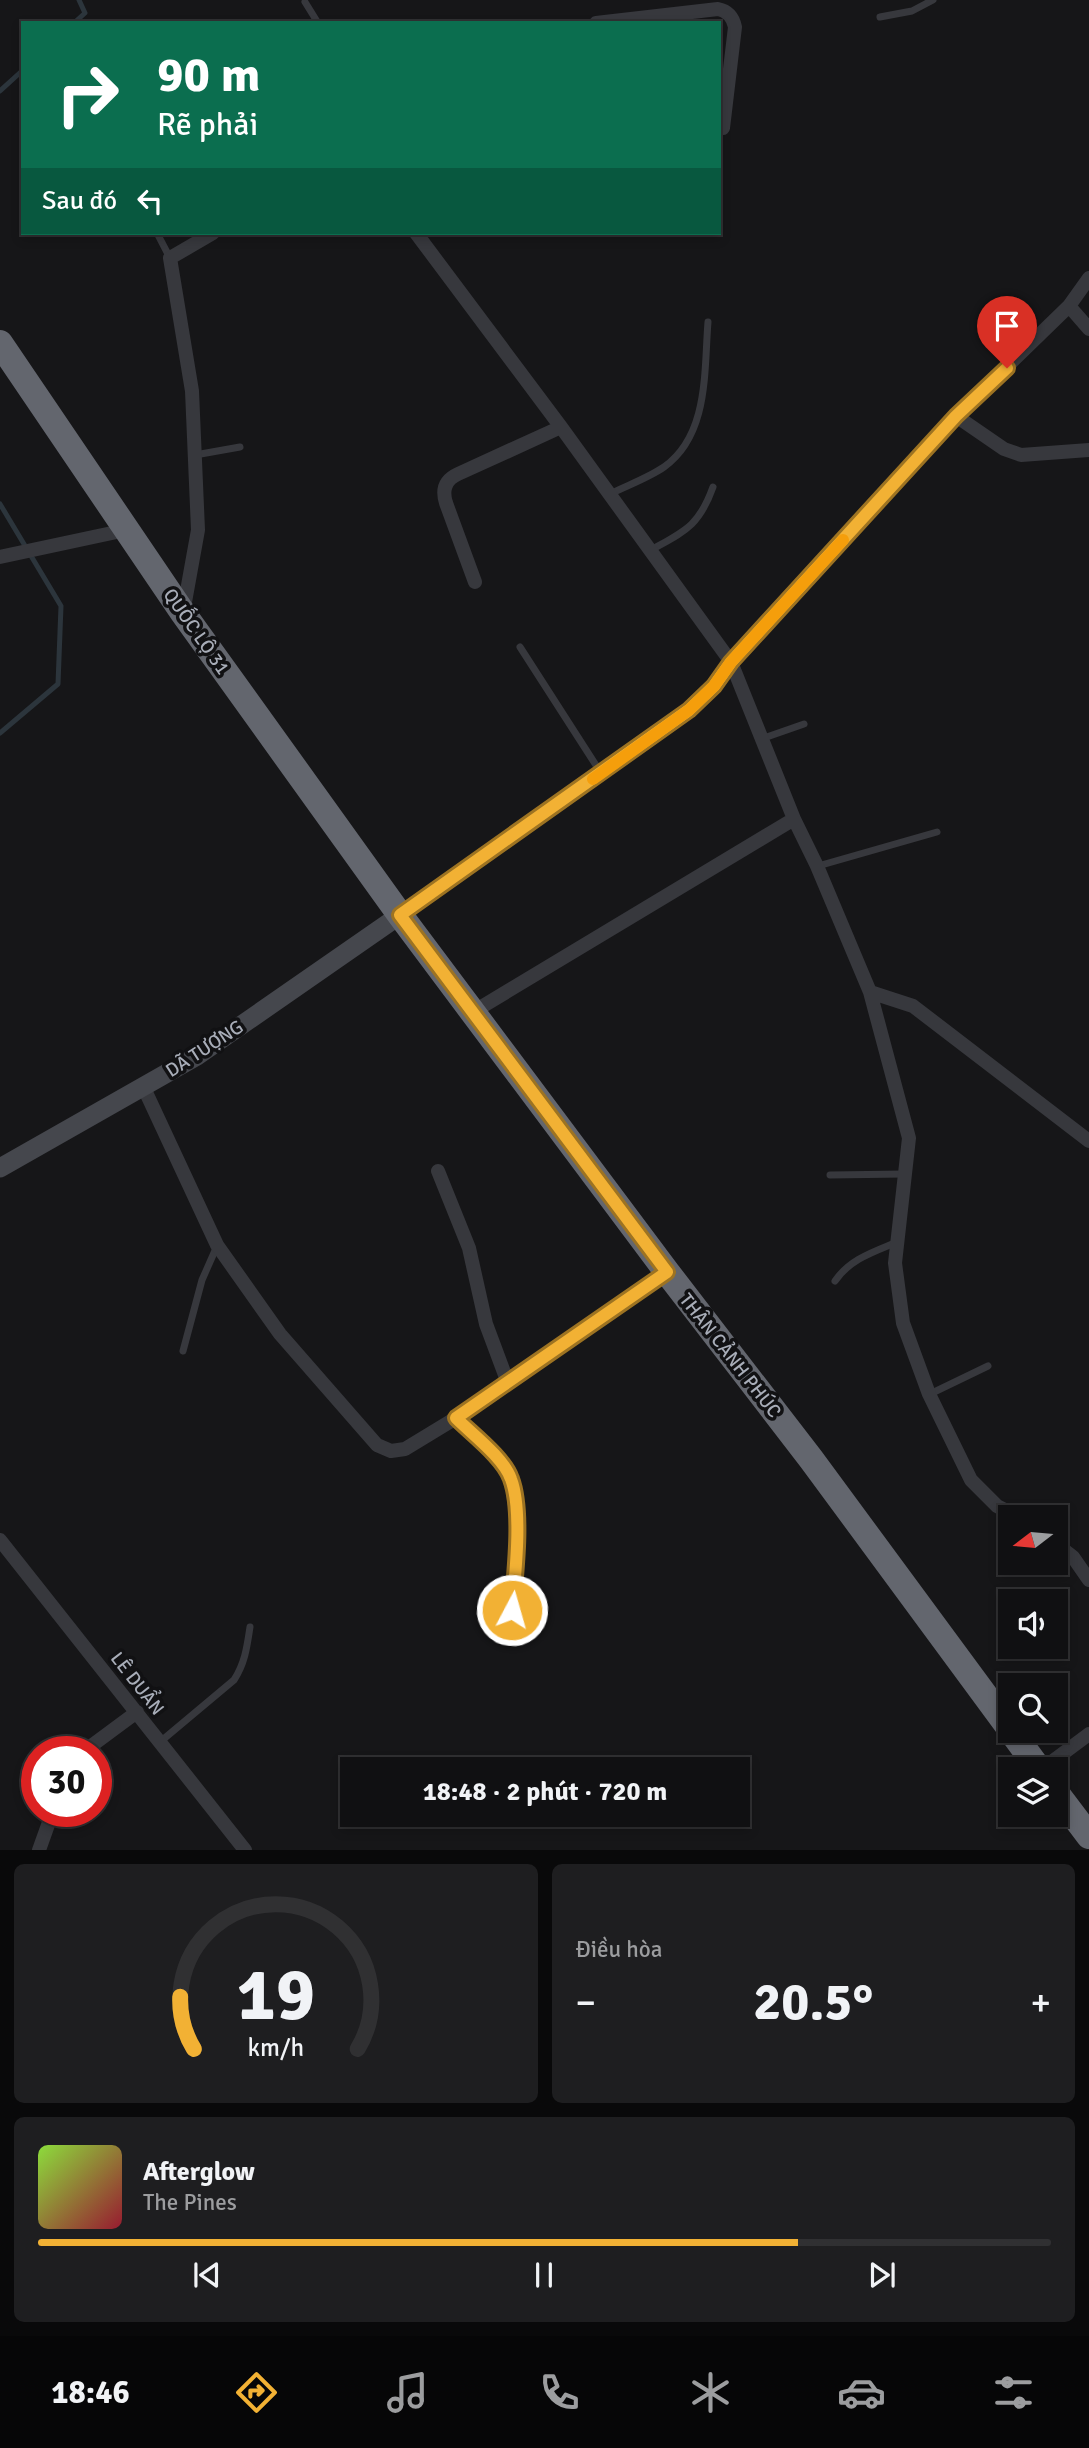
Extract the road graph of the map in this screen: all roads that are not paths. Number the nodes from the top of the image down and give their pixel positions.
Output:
1 (933, 0) edge
2 (305, 2) edge
3 (880, 17) dead end
4 (317, 21) edge
5 (613, 21) edge
6 (723, 128) dead end
7 (158, 235) edge
8 (210, 235) edge
9 (417, 235) edge
10 (170, 258) junction
11 (1089, 278) edge
12 (1069, 306) junction
13 (708, 322) dead end
14 (1089, 329) edge
15 (0, 343) edge
16 (956, 416) junction
17 (561, 427) junction
18 (240, 447) dead end
19 (1089, 450) edge
20 (195, 455) junction
21 (713, 487) dead end
22 (610, 494) junction
23 (125, 530) junction
24 (650, 550) junction
25 (3, 556) edge
26 (475, 582) dead end
27 (183, 613) junction
28 (520, 647) dead end
29 (731, 662) junction
30 (804, 724) dead end
31 (760, 739) junction
32 (601, 774) junction
33 (794, 819) junction
34 (937, 832) dead end
35 (817, 866) junction
36 (400, 915) junction
37 (870, 992) junction
38 (472, 1012) junction
39 (143, 1086) junction
40 (1089, 1141) edge
41 (0, 1168) edge
42 (438, 1171) dead end
43 (905, 1174) junction
44 (830, 1175) dead end
45 (897, 1241) junction
46 (217, 1245) junction
47 (667, 1272) junction
48 (835, 1281) dead end
49 (183, 1352) dead end
50 (988, 1366) dead end
51 (508, 1383) junction
52 (929, 1394) junction
53 (456, 1418) junction
54 (998, 1507) edge
55 (0, 1541) edge
56 (1068, 1554) edge
57 (1089, 1580) edge
58 (250, 1627) dead end
59 (510, 1630) dead end
60 (137, 1712) junction
61 (998, 1714) edge
62 (1089, 1734) edge
63 (105, 1736) edge
64 (160, 1742) junction
65 (1020, 1743) edge
66 (1031, 1757) edge
67 (1057, 1757) edge
68 (1068, 1808) edge
69 (47, 1827) edge
70 (1089, 1836) edge
71 (38, 1850) edge
72 (245, 1850) edge

1 - 3 lane
2 - 4 lane
5 - 6 street
7 - 10 lane
8 - 10 street
9 - 17 street
10 - 20 street
11 - 12 street
12 - 14 street
12 - 16 street
13 - 22 lane
15 - 23 highway, QUỐC LỘ 31
16 - 19 street
16 - 29 street
17 - 22 street
17 - 26 street
18 - 20 lane
20 - 27 street
21 - 24 lane
22 - 24 street
23 - 25 street
23 - 27 highway, QUỐC LỘ 31
24 - 29 street
27 - 36 highway, QUỐC LỘ 31
28 - 32 lane
29 - 31 street
29 - 32 street
30 - 31 lane
31 - 33 street
32 - 36 street
33 - 35 street
33 - 38 street
34 - 35 lane
35 - 37 street
36 - 38 highway, THÂN CẢNH PHÚC
36 - 39 street, DÃ TƯỢNG
37 - 40 street
37 - 43 street
38 - 47 highway, THÂN CẢNH PHÚC
39 - 41 street, DÃ TƯỢNG
39 - 46 street
42 - 51 street
43 - 44 lane
43 - 45 street
45 - 48 lane
45 - 52 street
46 - 49 lane
46 - 53 street
47 - 51 street
47 - 61 highway, THÂN CẢNH PHÚC
50 - 52 lane
51 - 53 street
52 - 54 street
53 - 59 street
55 - 60 street, LÊ DUẨN
56 - 57 street
58 - 64 lane
60 - 63 street
60 - 64 street, LÊ DUẨN
62 - 67 street
64 - 72 street, LÊ DUẨN
65 - 66 highway, THÂN CẢNH PHÚC
68 - 70 highway
69 - 71 street

